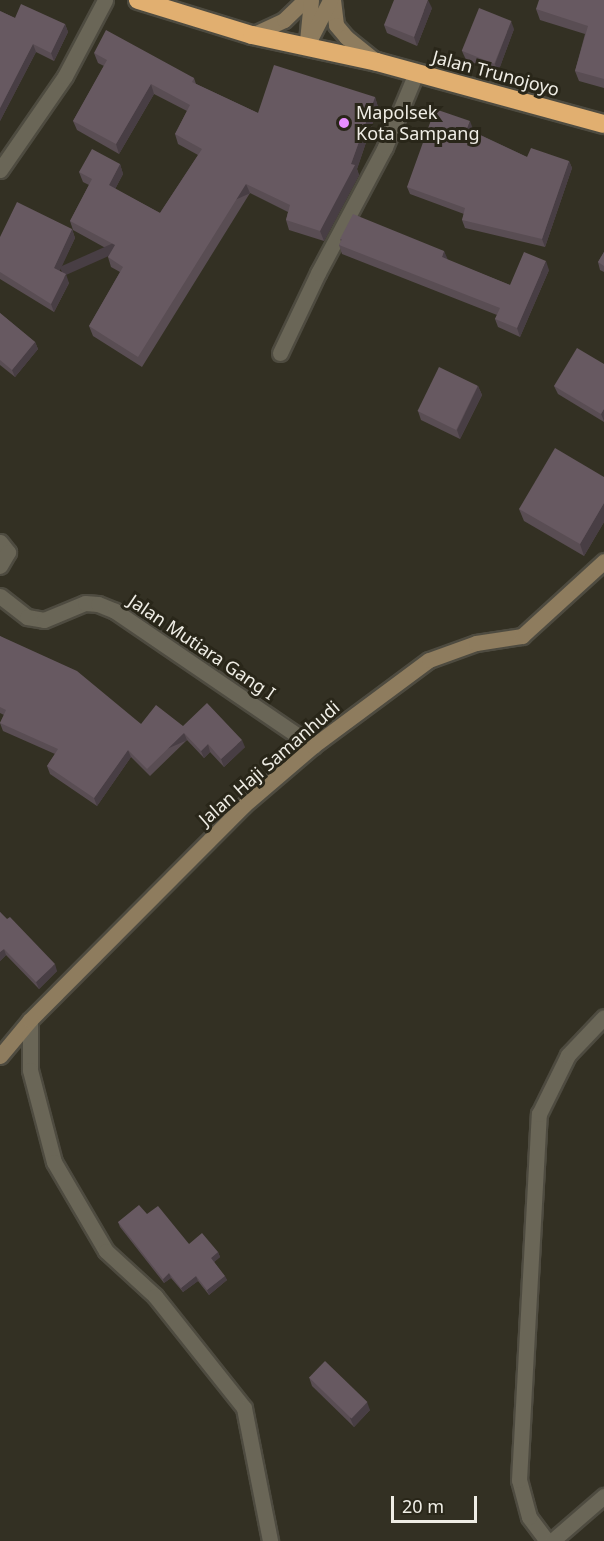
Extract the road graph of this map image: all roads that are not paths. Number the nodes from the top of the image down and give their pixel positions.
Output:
1 (105, 0) edge
2 (138, 0) edge
3 (305, 0) edge
4 (311, 0) edge
5 (331, 0) edge
6 (252, 35) junction
7 (306, 47) junction
8 (377, 62) junction
9 (416, 73) junction
10 (604, 124) edge
11 (0, 170) edge
12 (280, 353) dead end
13 (0, 542) edge
14 (604, 561) edge
15 (0, 567) edge
16 (0, 596) edge
17 (313, 746) junction
18 (604, 1017) edge
19 (30, 1020) junction
20 (0, 1056) edge
21 (604, 1496) edge
22 (270, 1541) edge
23 (547, 1541) edge
24 (552, 1541) edge

1 - 11 street
2 - 6 highway, Jalan Trunojoyo
3 - 6 street
4 - 7 street
5 - 7 street
5 - 8 street
6 - 7 highway, Jalan Trunojoyo
7 - 8 highway, Jalan Trunojoyo
8 - 9 highway, Jalan Trunojoyo
9 - 10 highway, Jalan Trunojoyo
9 - 12 street
13 - 15 street
14 - 17 street, Jalan Haji Samanhudi
16 - 17 street, Jalan Mutiara Gang I
17 - 19 street, Jalan Haji Samanhudi
18 - 23 street
19 - 20 street, Jalan Haji Samanhudi
19 - 22 street
21 - 24 street

